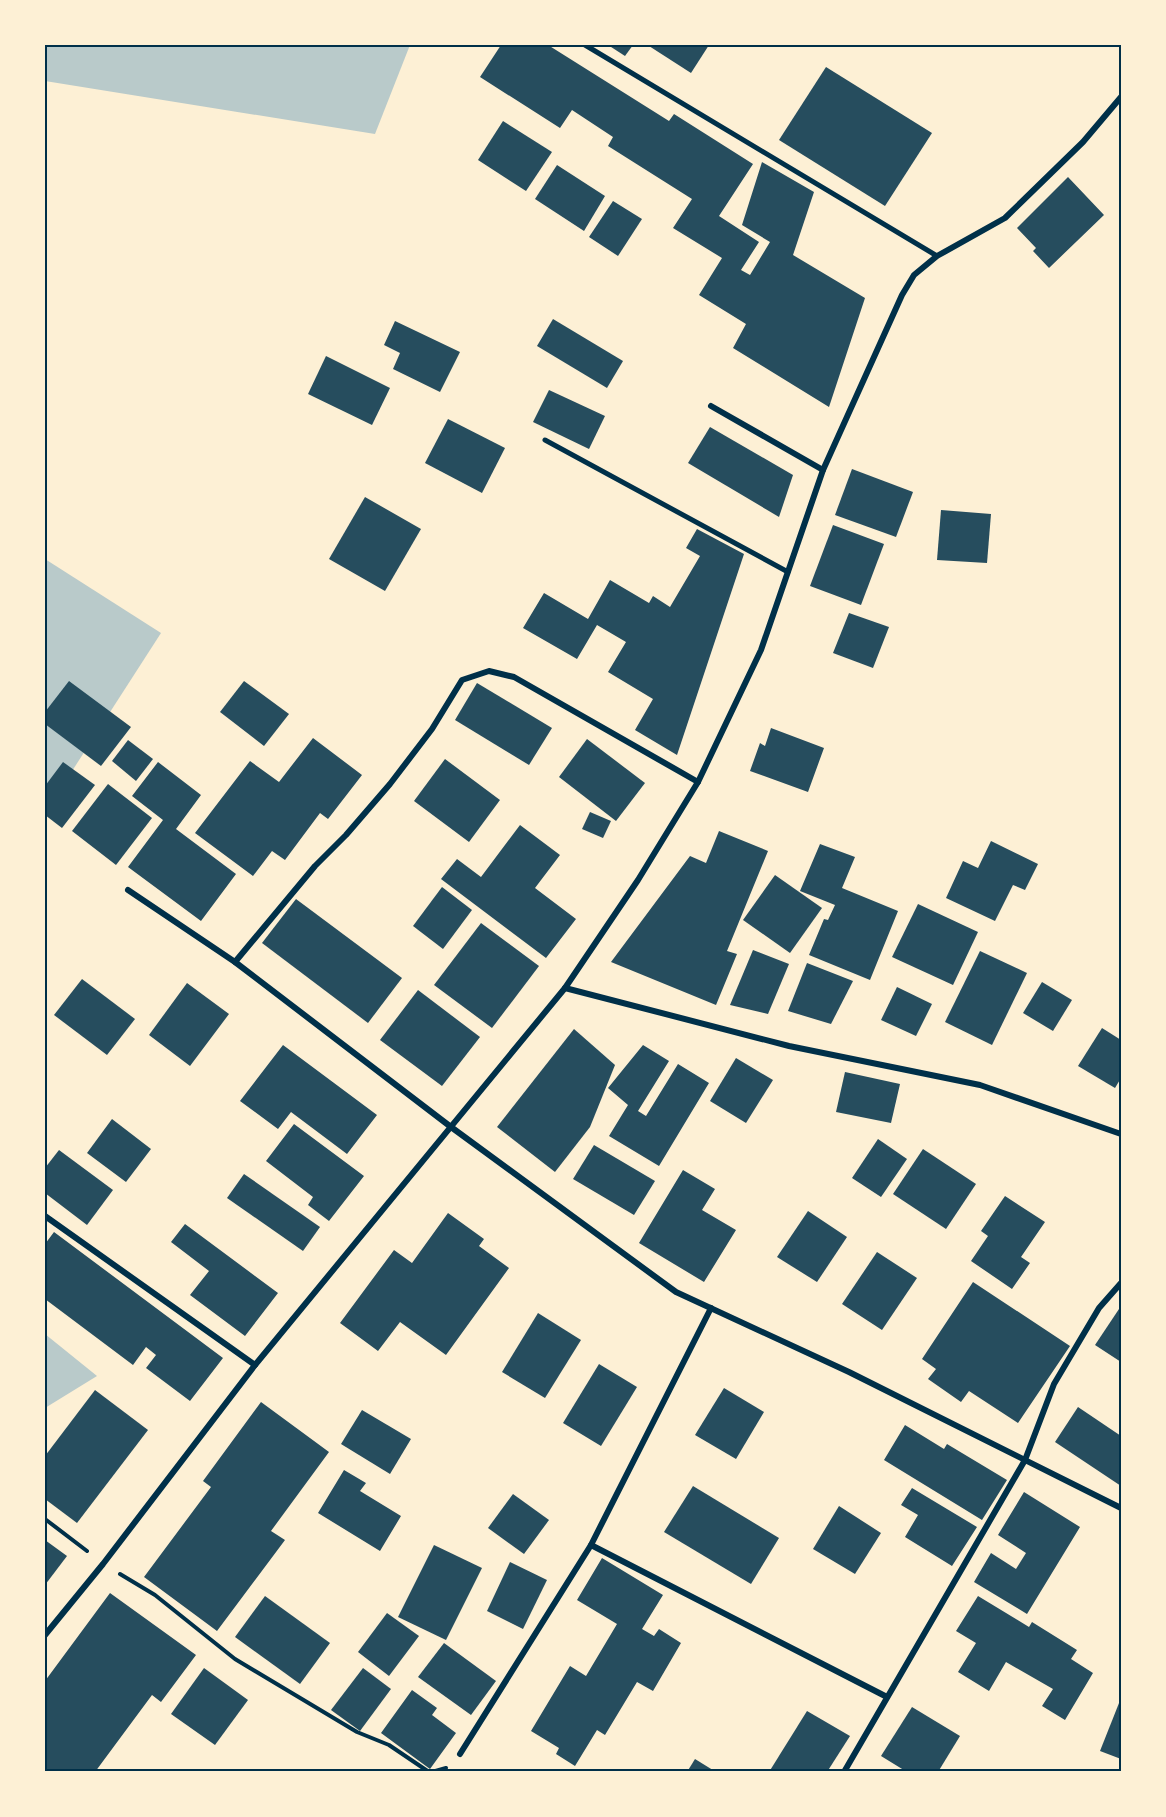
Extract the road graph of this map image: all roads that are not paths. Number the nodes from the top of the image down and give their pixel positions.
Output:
1 (585, 45) edge
2 (1121, 96) edge
3 (937, 256) junction
4 (711, 406) dead end
5 (545, 440) dead end
6 (823, 470) junction
7 (788, 572) junction
8 (698, 783) junction
9 (128, 890) dead end
10 (235, 962) junction
11 (565, 988) junction
12 (451, 1127) junction
13 (1121, 1134) edge
14 (45, 1216) edge
15 (1121, 1283) edge
16 (711, 1308) junction
17 (255, 1365) junction
18 (1025, 1460) junction
19 (1121, 1508) edge
20 (591, 1545) junction
21 (45, 1635) edge
22 (887, 1697) junction
23 (460, 1754) dead end
24 (844, 1772) edge

1 - 3 street
2 - 3 street
3 - 6 street
4 - 6 street
5 - 7 street
6 - 7 street
7 - 8 street
8 - 10 street
8 - 11 street
9 - 10 street
10 - 12 street
11 - 12 street
11 - 13 street
12 - 16 street
12 - 17 street
14 - 17 street
15 - 18 street
16 - 18 street
16 - 20 street
17 - 21 street
18 - 19 street
18 - 22 street
20 - 22 street
20 - 23 street
22 - 24 street

